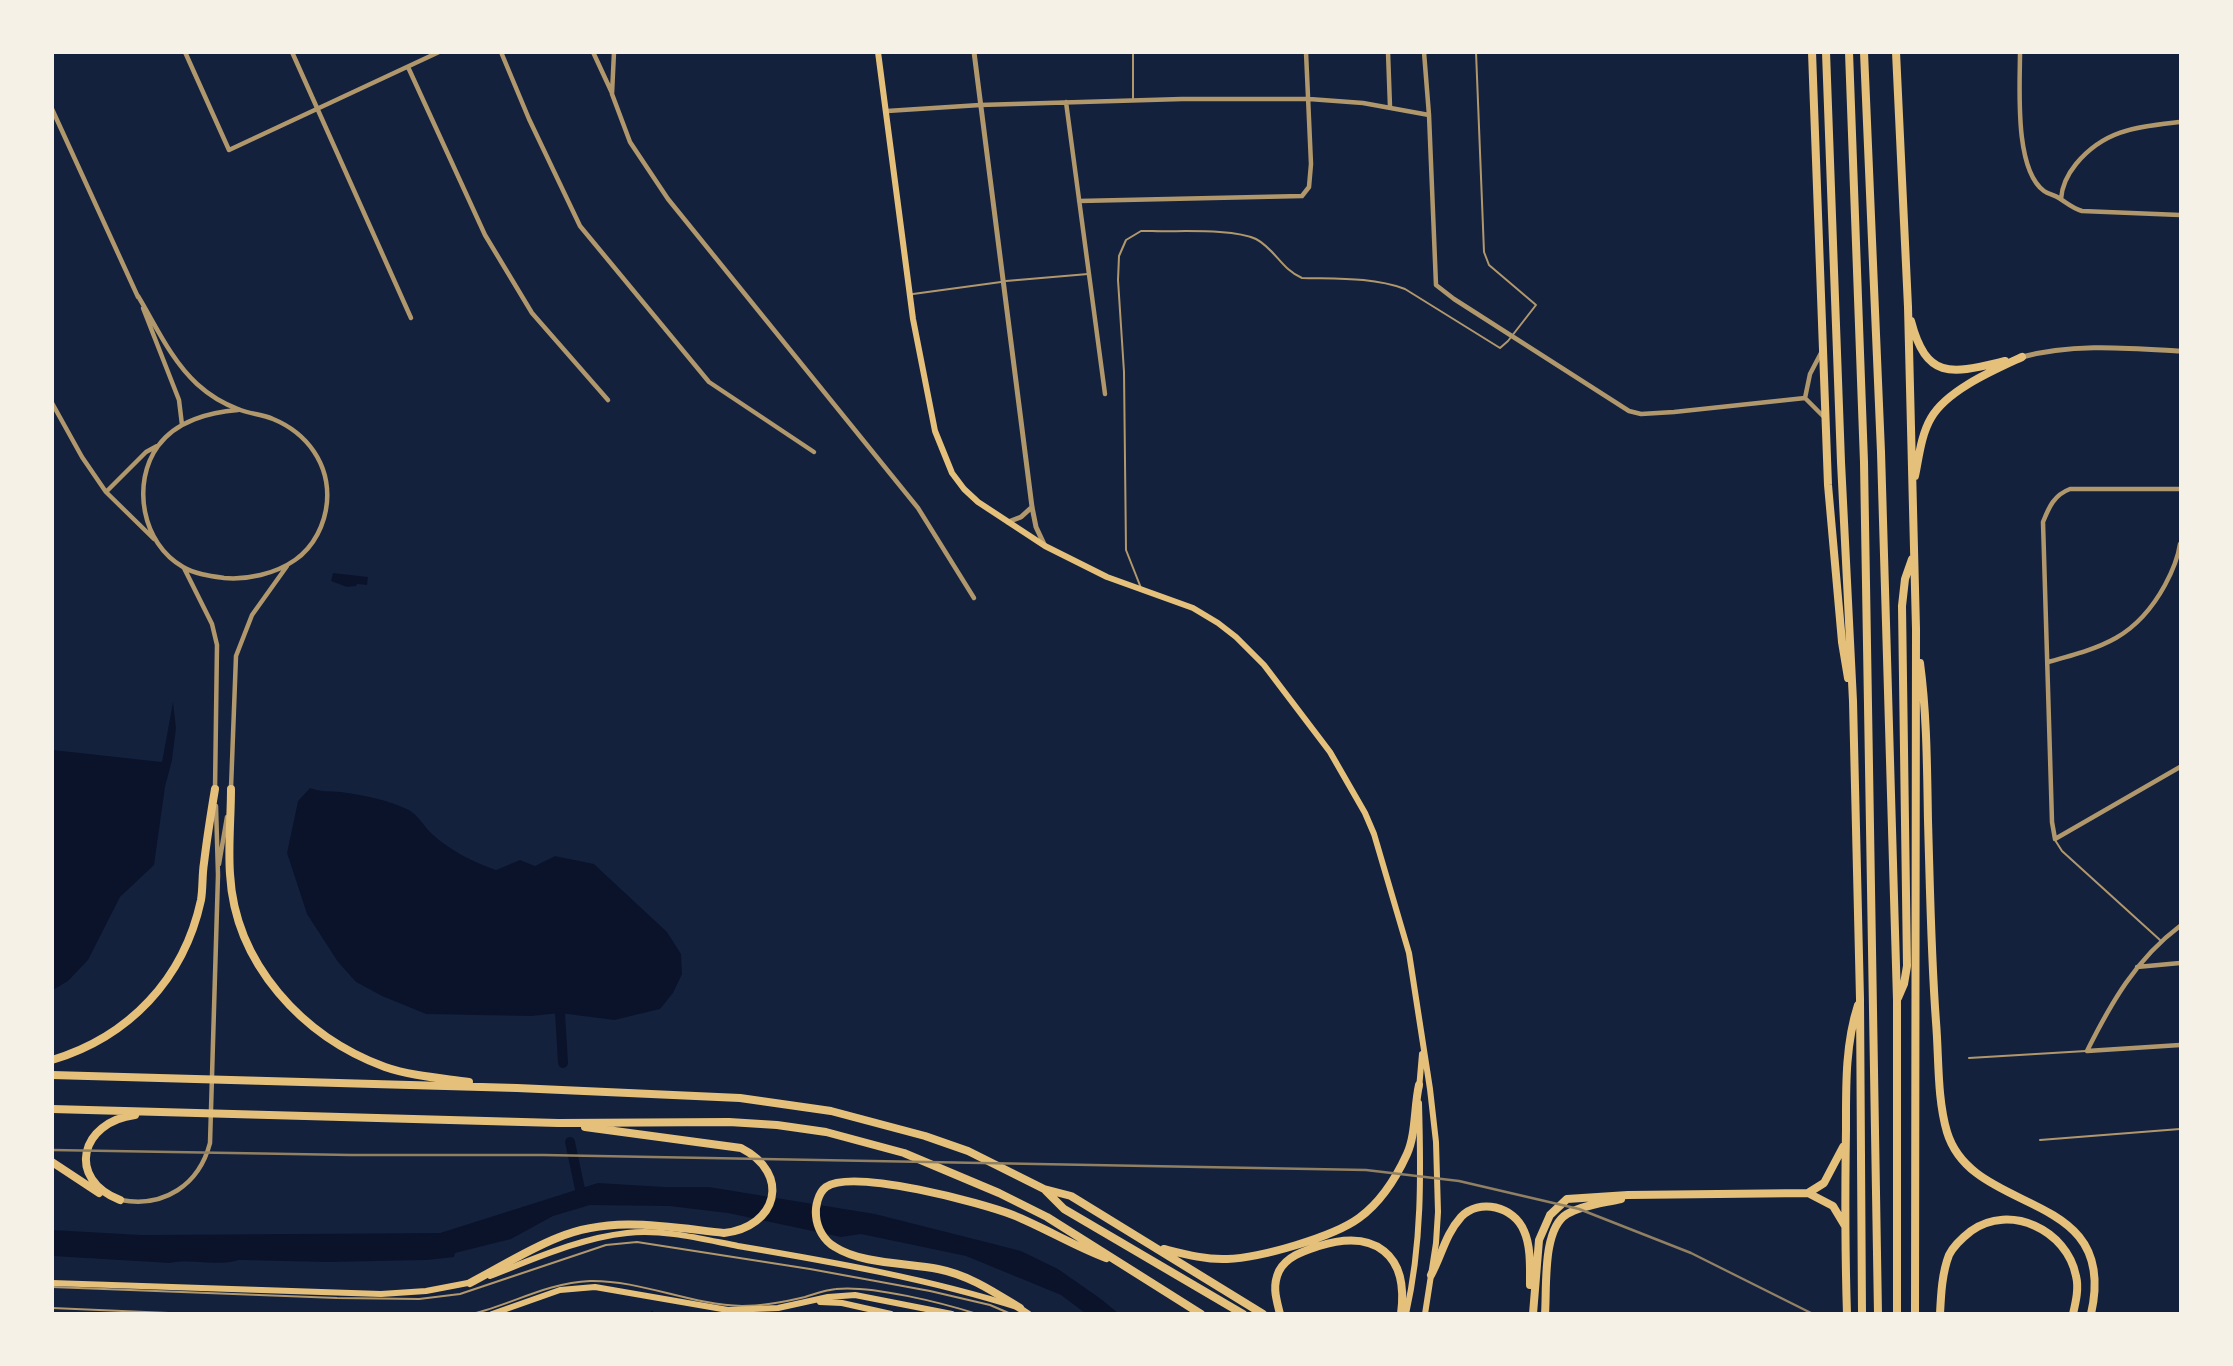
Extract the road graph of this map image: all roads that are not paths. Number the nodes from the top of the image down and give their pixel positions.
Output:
1 (185, 52) edge
2 (292, 52) edge
3 (439, 52) edge
4 (501, 52) edge
5 (593, 52) edge
6 (614, 52) edge
7 (878, 52) edge
8 (974, 52) edge
9 (1133, 52) edge
10 (1306, 52) edge
11 (1388, 52) edge
12 (1424, 52) edge
13 (1476, 52) edge
14 (1812, 52) edge
15 (1826, 52) edge
16 (1849, 52) edge
17 (1864, 52) edge
18 (1896, 52) edge
19 (2020, 52) edge
20 (430, 55) edge
21 (408, 67) junction
22 (612, 94) junction
23 (1309, 99) junction
24 (1133, 102) junction
25 (1066, 103) junction
26 (980, 105) junction
27 (1390, 107) junction
28 (52, 109) edge
29 (317, 109) junction
30 (887, 111) junction
31 (1429, 115) junction
32 (2180, 122) edge
33 (2061, 199) junction
34 (1079, 201) junction
35 (2180, 215) edge
36 (1089, 274) junction
37 (1003, 282) junction
38 (910, 295) junction
39 (138, 296) junction
40 (1908, 307) junction
41 (411, 318) dead end
42 (2180, 351) edge
43 (1822, 352) junction
44 (2022, 357) junction
45 (1105, 394) dead end
46 (1805, 398) junction
47 (608, 400) dead end
48 (52, 403) edge
49 (238, 410) junction
50 (1824, 417) junction
51 (181, 426) junction
52 (158, 446) junction
53 (814, 452) dead end
54 (1913, 489) junction
55 (2180, 489) edge
56 (106, 492) junction
57 (1032, 507) junction
58 (1006, 522) junction
59 (157, 542) junction
60 (2180, 544) edge
61 (1045, 546) junction
62 (1914, 553) junction
63 (286, 566) junction
64 (183, 567) junction
65 (1142, 589) junction
66 (975, 598) dead end
67 (1916, 629) junction
68 (2048, 662) junction
69 (1853, 701) junction
70 (2180, 767) edge
71 (215, 789) junction
72 (232, 789) junction
73 (2055, 839) junction
74 (218, 875) junction
75 (2180, 926) edge
76 (2161, 941) junction
77 (2180, 963) edge
78 (2136, 967) junction
79 (1860, 999) junction
80 (1897, 1000) junction
81 (2180, 1045) edge
82 (1422, 1046) junction
83 (2087, 1051) junction
84 (1969, 1058) dead end
85 (52, 1060) edge
86 (52, 1075) edge
87 (1419, 1085) junction
88 (517, 1088) junction
89 (52, 1109) edge
90 (166, 1111) junction
91 (558, 1123) junction
92 (2180, 1129) edge
93 (1845, 1140) junction
94 (2040, 1140) dead end
95 (52, 1162) edge
96 (1044, 1189) junction
97 (1808, 1193) junction
98 (1628, 1195) junction
99 (120, 1200) junction
100 (1845, 1226) junction
101 (1158, 1248) junction
102 (1123, 1265) junction
103 (1431, 1275) junction
104 (470, 1283) junction
105 (52, 1285) edge
106 (460, 1294) junction
107 (815, 1301) junction
108 (52, 1308) edge
109 (1020, 1308) junction
110 (192, 1314) edge
111 (472, 1314) edge
112 (492, 1314) edge
113 (891, 1314) edge
114 (953, 1314) edge
115 (977, 1314) edge
116 (1011, 1314) edge
117 (1029, 1314) edge
118 (1201, 1314) edge
119 (1244, 1314) edge
120 (1263, 1314) edge
121 (1280, 1314) edge
122 (1404, 1314) edge
123 (1425, 1314) edge
124 (1533, 1314) edge
125 (1545, 1314) edge
126 (1847, 1314) edge
127 (1861, 1314) edge
128 (1878, 1314) edge
129 (1897, 1314) edge
130 (1915, 1314) edge
131 (1940, 1314) edge
132 (2073, 1314) edge
133 (2091, 1314) edge

1 - 29 street
2 - 29 street
3 - 20 street
4 - 53 street
5 - 22 street
6 - 22 street
7 - 30 main road
8 - 26 street
9 - 24 lane
10 - 23 street
11 - 27 street
12 - 31 street
13 - 65 lane
14 - 43 highway
15 - 69 highway
16 - 128 highway
17 - 80 highway
18 - 40 highway
19 - 33 street
20 - 21 street
21 - 29 street
21 - 47 street
22 - 66 street
23 - 24 street
23 - 27 street
23 - 34 street
24 - 25 street
25 - 26 street
25 - 34 street
26 - 30 street
26 - 37 street
27 - 31 street
28 - 39 street
29 - 41 street
30 - 38 main road
31 - 46 street
32 - 33 street
33 - 35 street
34 - 36 street
36 - 37 lane
36 - 45 street
37 - 38 lane
37 - 57 street
38 - 58 main road
39 - 49 street
39 - 51 street
40 - 44 highway
40 - 54 highway
42 - 44 street
43 - 46 street
43 - 50 highway
44 - 54 highway
46 - 50 street
48 - 56 street
49 - 51 street
49 - 63 street
50 - 69 highway
51 - 52 street
52 - 56 street
52 - 59 street
54 - 62 highway
55 - 68 street
56 - 59 street
57 - 58 street
57 - 61 street
58 - 61 main road
59 - 64 street
60 - 68 street
61 - 65 main road
62 - 67 highway
62 - 80 highway
63 - 64 street
63 - 72 street
64 - 71 street
65 - 82 main road
67 - 130 highway
67 - 133 highway
68 - 73 street
69 - 79 highway
70 - 73 street
71 - 74 street
71 - 85 highway
72 - 74 street
72 - 88 highway
73 - 76 lane
74 - 99 street
75 - 76 street
76 - 78 street
77 - 78 street
78 - 83 street
79 - 93 highway
79 - 127 highway
80 - 129 highway
81 - 83 street
82 - 87 main road
82 - 103 main road
83 - 84 lane
86 - 88 highway
87 - 101 highway
87 - 122 main road
88 - 96 highway
89 - 90 highway
90 - 91 highway
90 - 99 highway
91 - 102 highway
91 - 104 highway
92 - 94 lane
93 - 97 highway
93 - 100 highway
95 - 99 highway
96 - 101 highway
96 - 119 highway
97 - 98 highway
97 - 100 highway
98 - 124 highway
98 - 125 highway
100 - 126 highway
101 - 120 highway
102 - 109 highway
102 - 118 highway
103 - 123 main road
103 - 124 highway
104 - 105 main road
104 - 106 lane
104 - 109 main road
105 - 106 lane
106 - 116 lane
107 - 112 main road
107 - 113 main road
107 - 114 main road
108 - 110 lane
109 - 117 main road
111 - 115 lane
121 - 122 highway
131 - 132 highway

